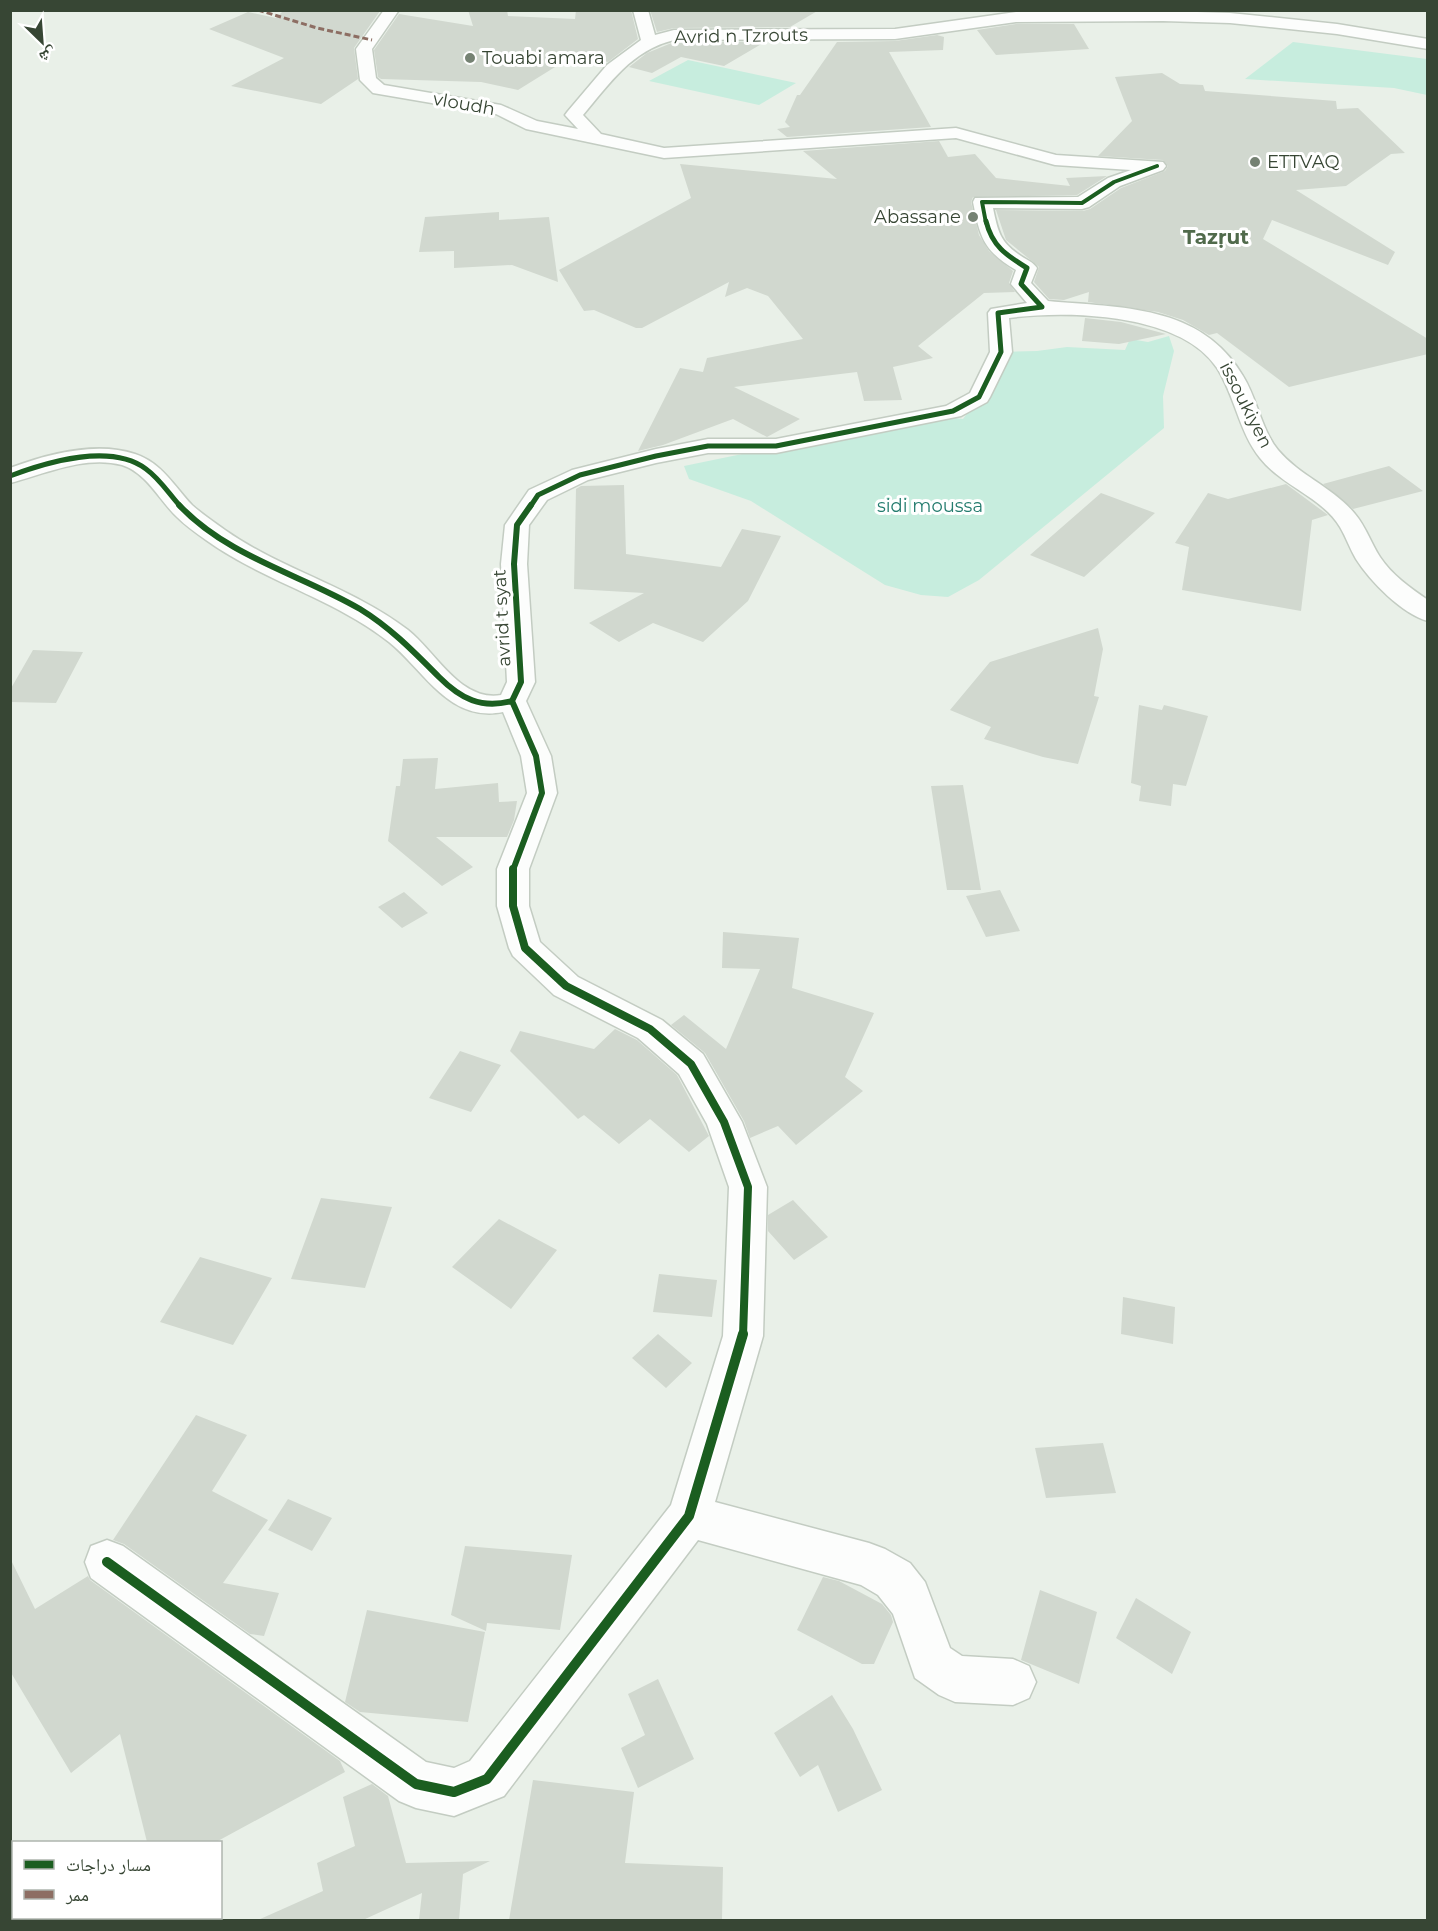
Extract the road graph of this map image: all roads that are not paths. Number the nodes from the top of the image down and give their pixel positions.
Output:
1 (392, 10) edge
2 (640, 10) edge
3 (1194, 10) edge
4 (1006, 15) edge
5 (1163, 16) junction
6 (649, 41) junction
7 (1428, 44) edge
8 (595, 138) junction
9 (1042, 307) junction
10 (10, 476) edge
11 (1428, 613) edge
12 (512, 701) junction
13 (689, 1516) junction
14 (107, 1562) dead end
15 (1012, 1682) dead end

1 - 8 street, vloudh
2 - 6 street
3 - 5 street
4 - 5 street, Avrid n Tzrouts
4 - 6 street, Avrid n Tzrouts
5 - 7 street, Avrid n Tzrouts
6 - 8 street, Avrid n Tzrouts
8 - 9 street
9 - 11 street, issoukiyen
9 - 12 street, avrid t syat
10 - 12 street
12 - 13 street
13 - 14 street
13 - 15 street

